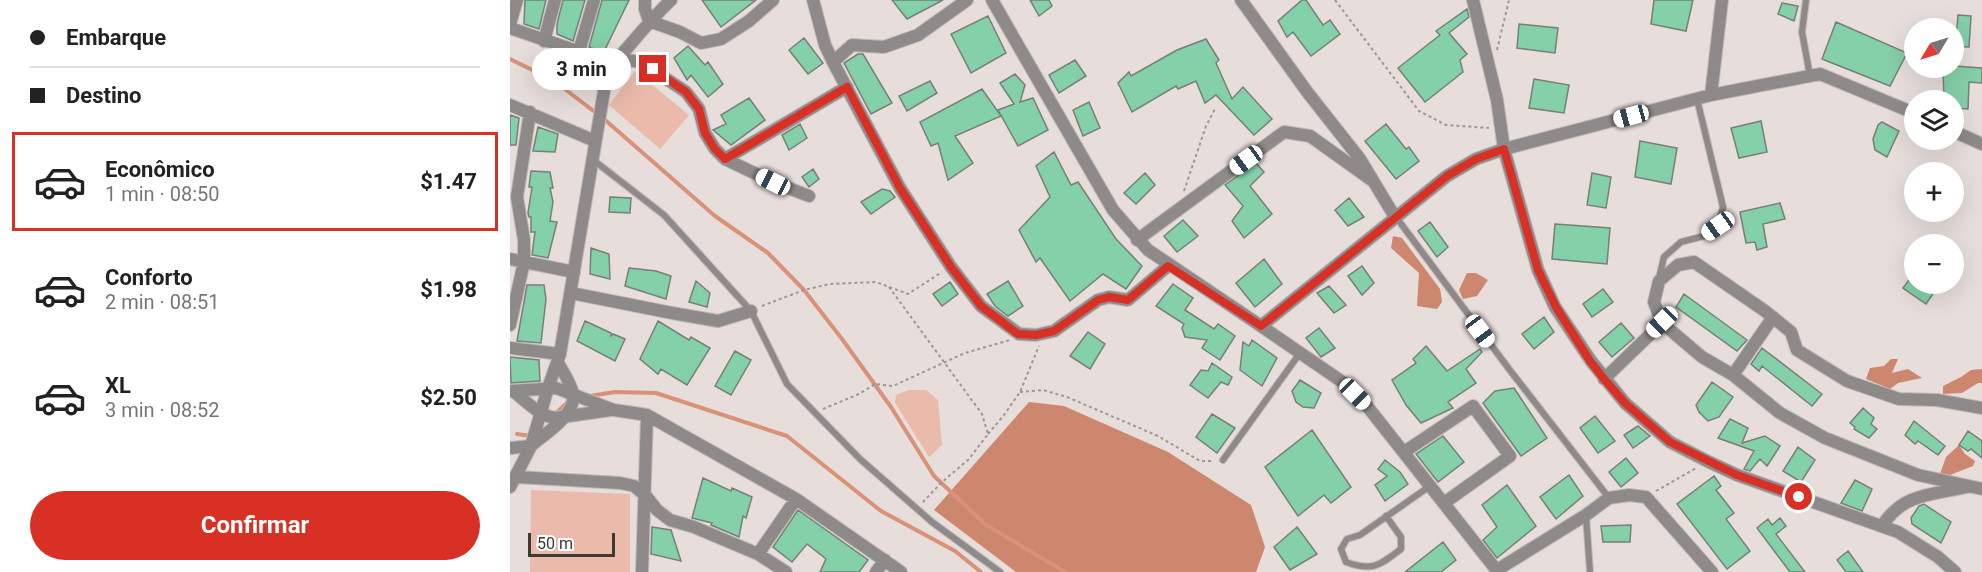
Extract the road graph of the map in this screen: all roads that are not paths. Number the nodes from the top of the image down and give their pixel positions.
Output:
1 (517, 0) edge
2 (555, 0) edge
3 (594, 0) edge
4 (645, 0) edge
5 (671, 0) edge
6 (773, 0) edge
7 (813, 0) edge
8 (967, 0) edge
9 (992, 0) edge
10 (1242, 0) edge
11 (1473, 0) edge
12 (1722, 0) edge
13 (1806, 0) edge
14 (649, 21) junction
15 (510, 26) edge
16 (544, 41) junction
17 (579, 51) junction
18 (833, 62) junction
19 (614, 63) junction
20 (598, 66) junction
21 (1810, 76) junction
22 (847, 87) junction
23 (1711, 95) junction
24 (1697, 99) junction
25 (510, 105) edge
26 (1904, 109) edge
27 (530, 112) junction
28 (1964, 135) edge
29 (595, 137) junction
30 (1982, 144) edge
31 (1504, 149) junction
32 (592, 159) junction
33 (725, 159) junction
34 (1373, 181) junction
35 (809, 196) dead end
36 (1395, 217) junction
37 (1137, 240) junction
38 (510, 259) edge
39 (524, 262) junction
40 (1168, 266) junction
41 (574, 272) junction
42 (1659, 281) junction
43 (571, 293) junction
44 (751, 310) junction
45 (1773, 317) junction
46 (1662, 322) junction
47 (510, 325) edge
48 (1261, 326) junction
49 (510, 348) edge
50 (1300, 353) junction
51 (559, 358) junction
52 (1733, 375) junction
53 (1604, 379) junction
54 (548, 388) junction
55 (512, 391) edge
56 (573, 393) junction
57 (1982, 408) edge
58 (614, 410) junction
59 (540, 413) junction
60 (566, 415) junction
61 (647, 415) junction
62 (531, 446) junction
63 (510, 448) edge
64 (1404, 452) junction
65 (1223, 460) road end
66 (513, 482) edge
67 (1430, 485) junction
68 (1977, 488) edge
69 (646, 496) junction
70 (1609, 498) junction
71 (796, 499) junction
72 (1444, 503) junction
73 (1586, 515) junction
74 (1386, 516) junction
75 (1882, 526) junction
76 (758, 554) junction
77 (885, 560) junction
78 (1497, 571) edge
79 (642, 572) edge
80 (786, 572) edge
81 (876, 572) edge
82 (901, 572) edge
83 (1000, 572) edge
84 (1590, 572) edge
85 (1712, 572) edge
86 (1955, 572) edge

1 - 15 street
2 - 16 street
3 - 17 street
4 - 14 street
5 - 14 street
6 - 14 street
7 - 18 street
8 - 18 street
9 - 37 street
10 - 34 street
11 - 31 street
12 - 23 street
13 - 21 lane
14 - 19 street
15 - 16 street
16 - 17 street
17 - 20 street
18 - 22 street
19 - 20 street
19 - 33 street
20 - 29 street
21 - 23 street
21 - 26 street
22 - 33 street
22 - 40 street
23 - 24 street
24 - 31 street
24 - 42 lane
25 - 27 street
27 - 29 street
27 - 39 street
28 - 30 street
29 - 32 street
31 - 36 street
31 - 53 street
32 - 41 street
32 - 44 lane
33 - 35 street
34 - 36 street
34 - 37 street
36 - 48 street
36 - 70 lane
37 - 40 street
38 - 39 street
39 - 41 street
39 - 47 street
40 - 48 street
41 - 43 street
42 - 45 street
42 - 46 street
43 - 44 street
43 - 51 street
44 - 83 lane
45 - 52 street
45 - 57 street
46 - 52 street
46 - 53 street
48 - 50 street
49 - 51 street
50 - 64 street
50 - 65 lane
51 - 54 street
51 - 56 street
52 - 68 street
53 - 75 street
54 - 55 street
54 - 56 street
54 - 59 street
55 - 59 street
56 - 58 street
56 - 60 street
58 - 60 street
58 - 61 street
59 - 60 street
59 - 62 street
60 - 62 street
61 - 69 street
61 - 71 street
62 - 63 street
62 - 66 street
64 - 67 street
64 - 72 street
66 - 69 street
67 - 72 street
67 - 74 lane
68 - 75 street
69 - 76 street
69 - 79 street
70 - 73 street
70 - 85 street
71 - 76 street
71 - 77 street
72 - 78 street
73 - 78 street
73 - 84 lane
74 - 74 lane
75 - 86 street
76 - 80 street
77 - 81 street
77 - 82 street

